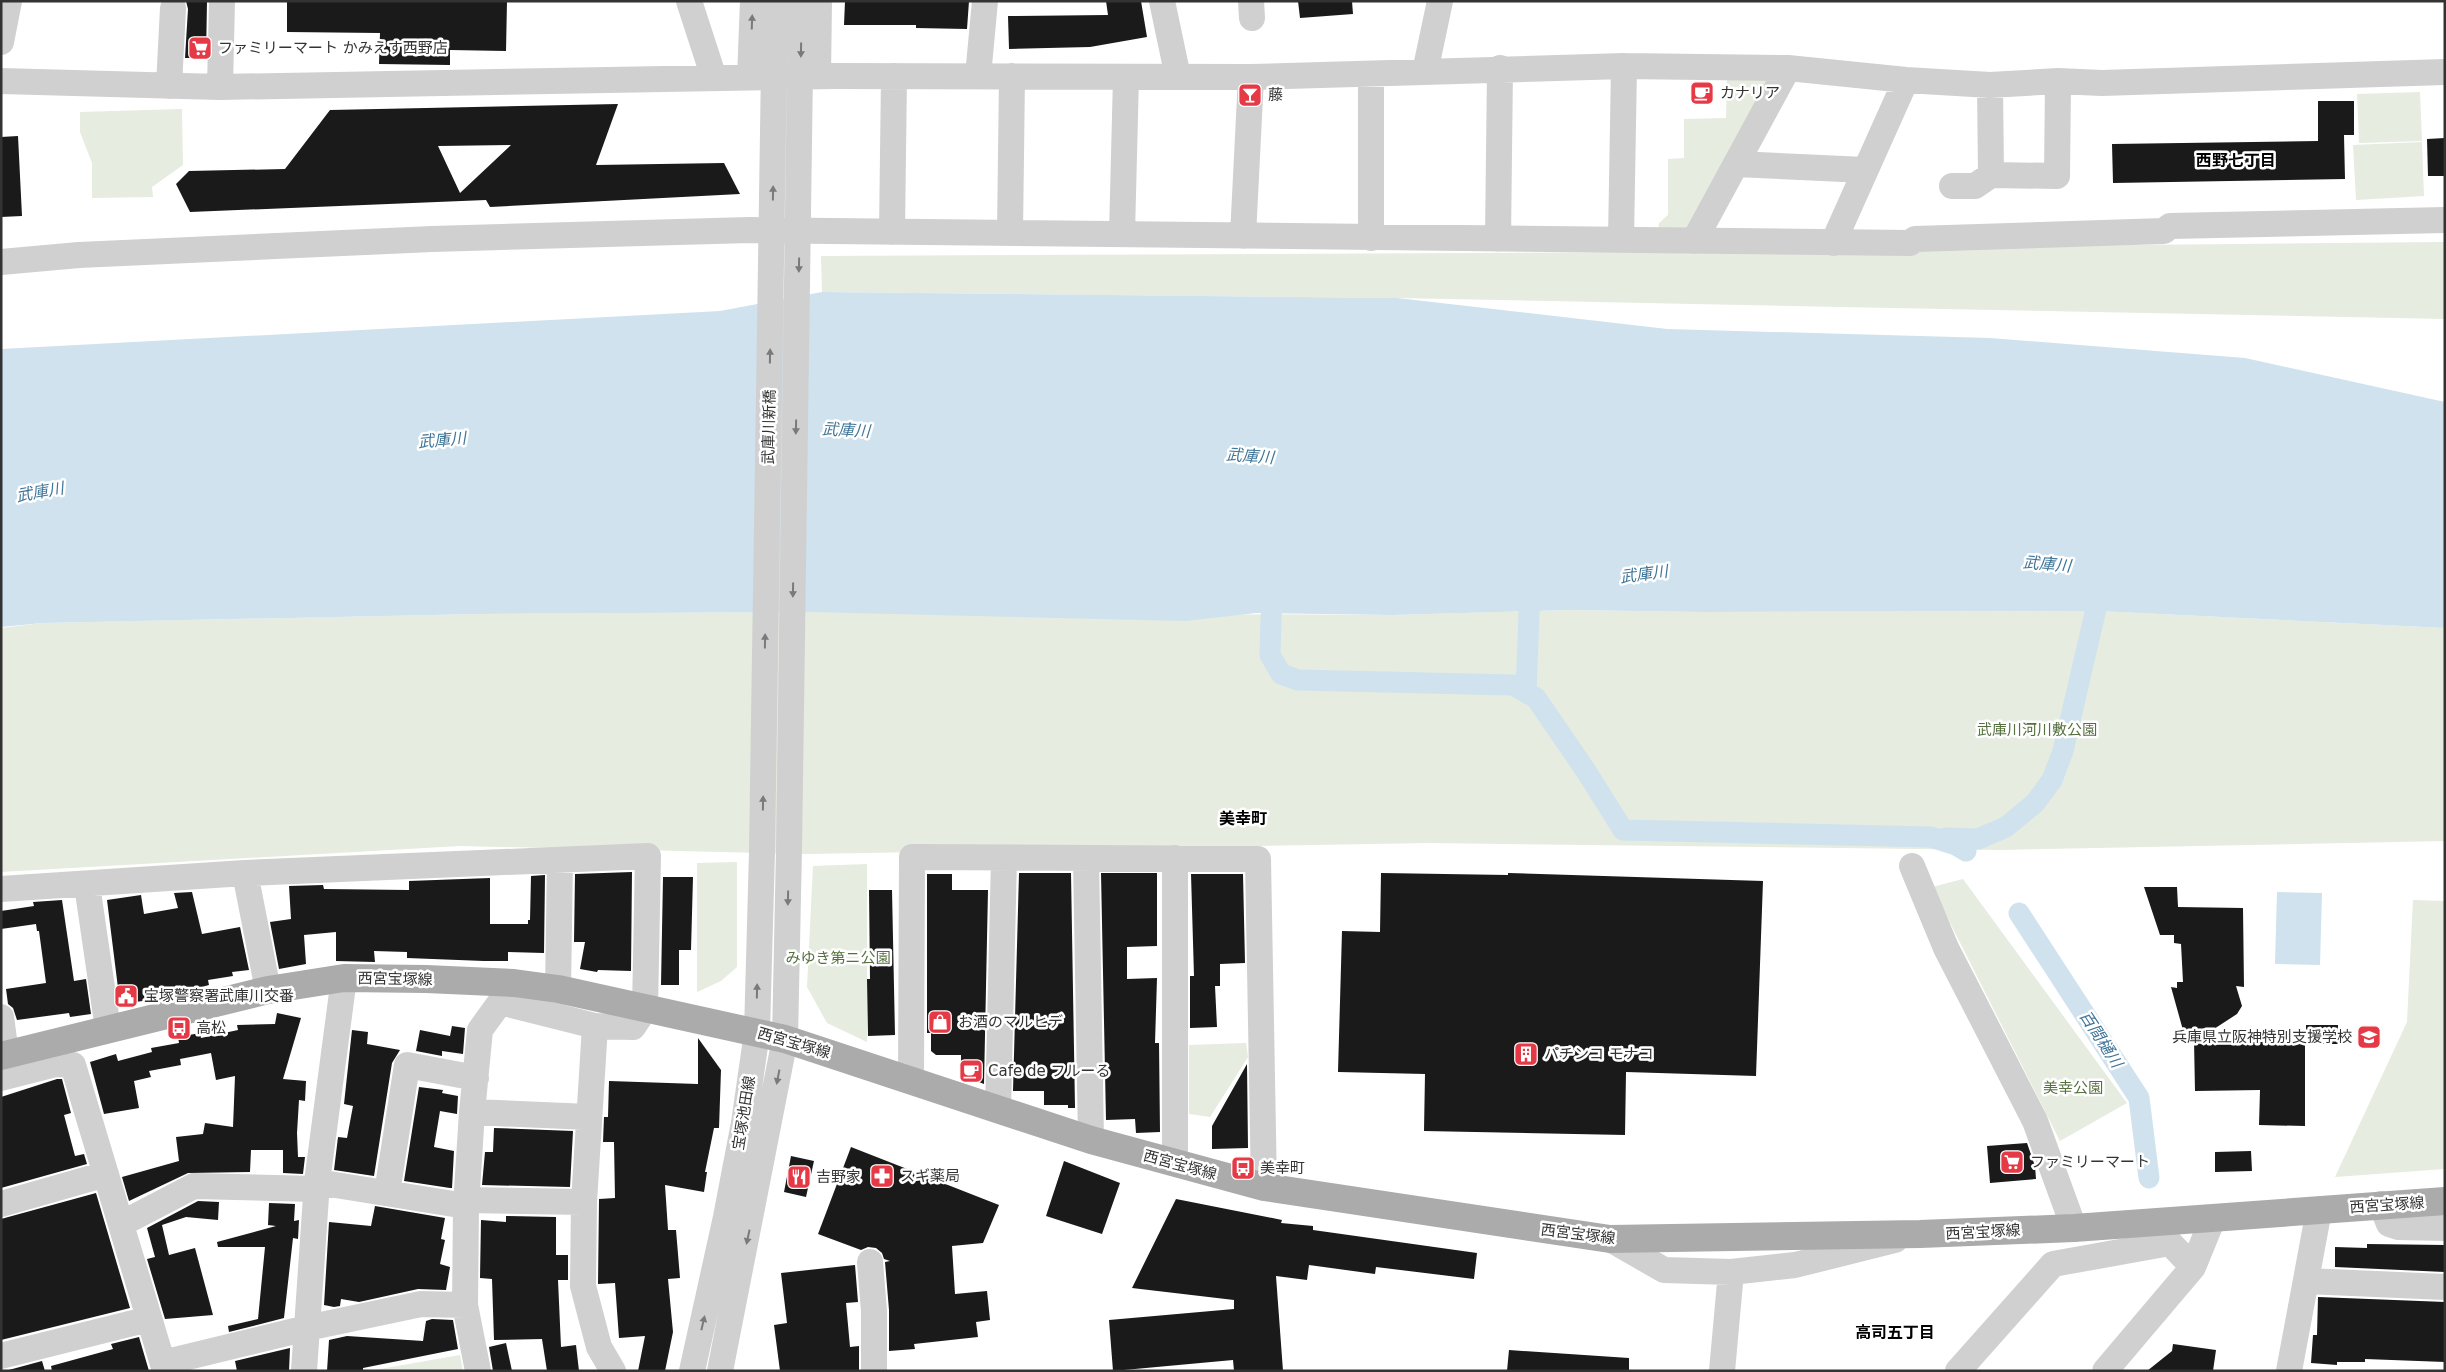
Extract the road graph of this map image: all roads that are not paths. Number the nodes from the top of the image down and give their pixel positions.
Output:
1 (9, 1) edge
2 (222, 1) edge
3 (689, 1) edge
4 (752, 1) edge
5 (775, 1) edge
6 (801, 1) edge
7 (819, 1) edge
8 (985, 1) edge
9 (1162, 1) edge
10 (1440, 1) edge
11 (173, 8) dead end
12 (1, 42) edge
13 (1624, 66) junction
14 (1500, 68) junction
15 (1788, 68) junction
16 (1425, 72) junction
17 (2445, 72) edge
18 (1371, 74) junction
19 (818, 76) junction
20 (894, 76) junction
21 (978, 76) junction
22 (1012, 76) junction
23 (750, 77) junction
24 (1126, 77) junction
25 (1178, 77) junction
26 (1251, 77) junction
27 (714, 78) junction
28 (1906, 80) junction
29 (1, 81) edge
30 (2058, 81) junction
31 (1990, 85) junction
32 (169, 86) junction
33 (220, 87) junction
34 (1736, 164) junction
35 (1865, 170) junction
36 (1992, 175) junction
37 (1952, 186) dead end
38 (2445, 220) edge
39 (892, 232) junction
40 (1010, 233) junction
41 (1122, 234) junction
42 (1243, 236) junction
43 (1371, 238) junction
44 (1498, 239) junction
45 (1621, 240) junction
46 (1694, 241) junction
47 (1833, 243) junction
48 (1, 262) edge
49 (762, 852) joint
50 (1004, 858) junction
51 (1086, 858) junction
52 (1174, 858) junction
53 (560, 860) junction
54 (1912, 866) dead end
55 (244, 873) junction
56 (87, 885) junction
57 (1, 889) edge
58 (344, 978) junction
59 (558, 989) junction
60 (268, 990) junction
61 (507, 993) junction
62 (645, 1009) junction
63 (1, 1017) edge
64 (595, 1026) junction
65 (108, 1029) junction
66 (757, 1032) junction
67 (785, 1039) junction
68 (3, 1062) edge
69 (476, 1078) junction
70 (911, 1079) junction
71 (998, 1110) junction
72 (472, 1112) junction
73 (589, 1118) junction
74 (1090, 1140) junction
75 (1175, 1163) junction
76 (106, 1174) junction
77 (316, 1185) junction
78 (1264, 1187) junction
79 (387, 1193) junction
80 (2445, 1200) edge
81 (584, 1202) junction
82 (466, 1203) junction
83 (1, 1204) edge
84 (2381, 1204) junction
85 (2319, 1210) junction
86 (2213, 1218) junction
87 (121, 1224) junction
88 (2074, 1228) junction
89 (2445, 1228) edge
90 (1920, 1234) junction
91 (1610, 1240) junction
92 (870, 1262) dead end
93 (2193, 1267) junction
94 (1731, 1272) junction
95 (2306, 1282) junction
96 (2445, 1287) edge
97 (465, 1305) junction
98 (149, 1319) junction
99 (307, 1328) junction
100 (1, 1356) edge
101 (164, 1367) edge
102 (304, 1371) edge
103 (478, 1371) edge
104 (614, 1371) edge
105 (692, 1371) edge
106 (720, 1371) edge
107 (874, 1371) edge
108 (1722, 1371) edge
109 (1958, 1371) edge
110 (2105, 1371) edge
111 (2289, 1371) edge

1 - 12 street
2 - 33 street
3 - 27 street
23 -> 4 street
49 -> 5 street, 武庫川新橋, bridge
6 -> 67 street, 武庫川新橋, bridge
7 - 19 street
8 - 21 street
9 - 25 street
10 - 16 street
11 - 32 street
13 - 14 street
13 - 15 street
13 - 45 street
14 - 16 street
14 - 44 street
15 - 28 street
15 - 34 street
16 - 18 street
17 - 30 street
18 - 26 street
18 - 43 street
19 - 20 street
19 - 23 street
20 - 21 street
20 - 39 street
21 - 22 street
22 - 24 street
22 - 40 street
23 - 27 street
24 - 25 street
24 - 41 street
25 - 26 street
26 - 42 street
27 - 33 street
28 - 31 street
28 - 35 street
29 - 32 street
30 - 31 street
30 - 36 street
31 - 36 street
32 - 33 street
34 - 35 street
34 - 46 street
35 - 47 street
36 - 37 street
38 - 47 street
39 - 40 street
39 - 48 street
40 - 41 street
41 - 42 street
42 - 43 street
43 - 44 street
44 - 45 street
45 - 46 street
46 - 47 street
66 -> 49 street, 宝塚池田線
50 - 51 street
50 - 70 street
50 - 71 street
51 - 52 street
51 - 74 street
52 - 75 street
52 - 78 street
53 - 55 street
53 - 59 street
53 - 62 street
54 - 88 street
55 - 56 street
55 - 60 street
56 - 57 street
56 - 65 street
58 - 60 main road, 西宮宝塚線
58 - 61 main road, 西宮宝塚線
58 - 77 street
59 - 61 main road, 西宮宝塚線
59 - 62 main road, 西宮宝塚線
60 - 65 main road, 西宮宝塚線
61 - 64 street
61 - 69 street
62 - 64 street
62 - 66 main road, 西宮宝塚線
63 - 68 street
64 - 73 street
65 - 68 main road, 西宮宝塚線
66 - 67 main road, 西宮宝塚線
105 -> 66 street, 宝塚池田線
67 - 70 main road, 西宮宝塚線
67 -> 106 street, 武庫川新橋
68 - 76 street
69 - 72 street
69 - 79 street
70 - 71 main road, 西宮宝塚線
71 - 74 main road, 西宮宝塚線
72 - 73 street
72 - 82 street
73 - 81 street
74 - 75 main road, 西宮宝塚線
75 - 78 main road, 西宮宝塚線
76 - 83 street
76 - 87 street
77 - 79 street
77 - 87 street
77 - 99 street
78 - 91 main road, 西宮宝塚線
79 - 82 street
80 - 84 main road, 西宮宝塚線
81 - 82 street
81 - 104 street
82 - 97 street
84 - 85 main road, 西宮宝塚線
84 - 89 street
85 - 86 main road, 西宮宝塚線
85 - 95 street
86 - 88 main road, 西宮宝塚線
86 - 93 street
87 - 98 street
88 - 90 main road, 西宮宝塚線
90 - 91 main road, 西宮宝塚線
90 - 94 street
91 - 94 street
92 - 107 street
93 - 109 street
93 - 110 street
94 - 108 street
95 - 96 street
95 - 111 street
97 - 99 street
97 - 103 street
98 - 100 street
98 - 101 street
99 - 101 street
99 - 102 street

